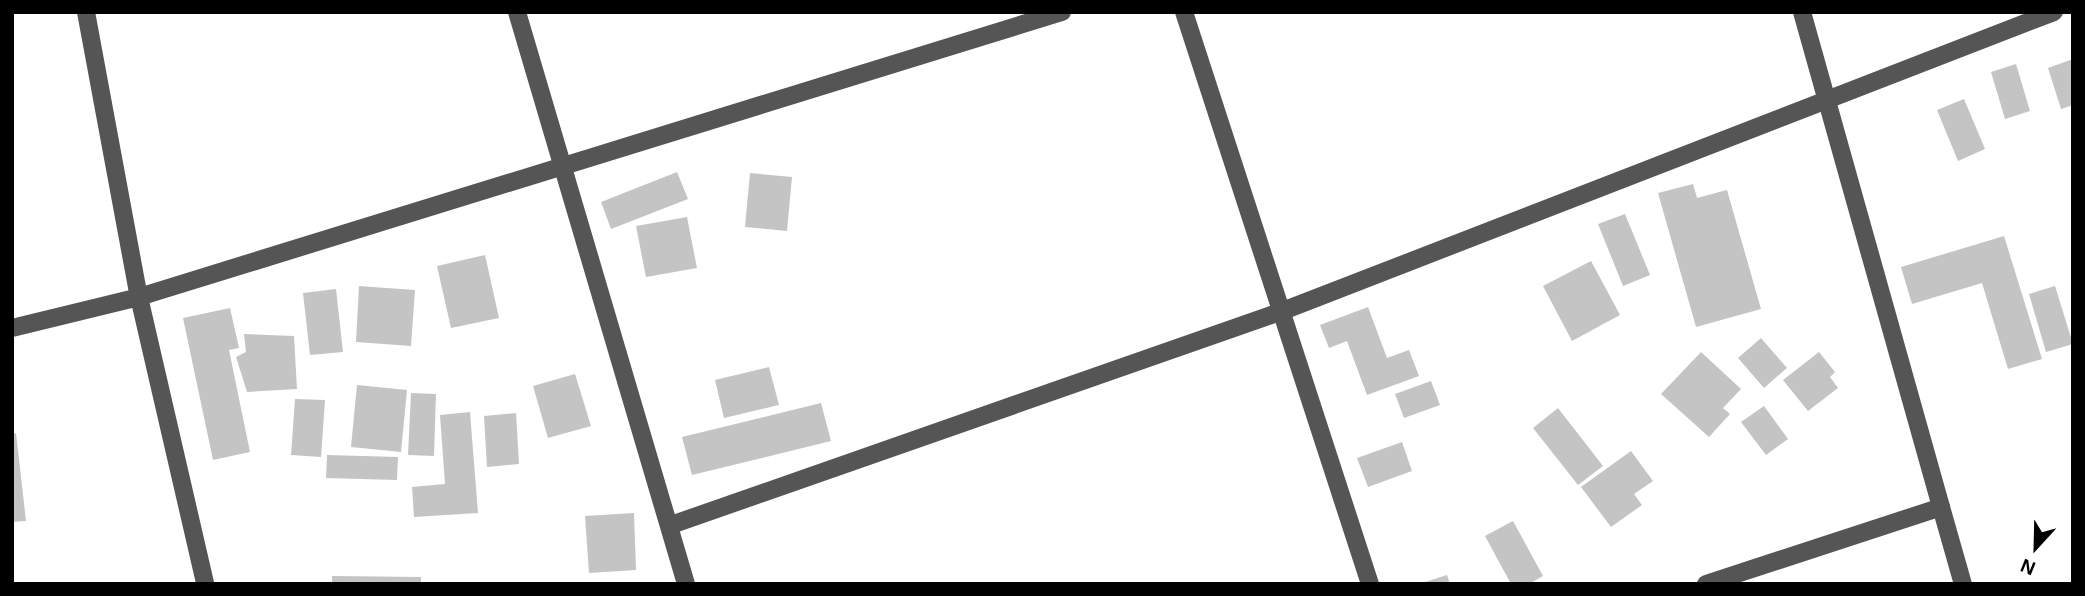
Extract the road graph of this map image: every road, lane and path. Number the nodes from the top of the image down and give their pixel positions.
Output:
1 (86, 12) edge
2 (517, 12) edge
3 (1062, 12) edge
4 (1184, 12) edge
5 (1802, 12) edge
6 (2054, 12) edge
7 (1825, 104) junction
8 (563, 168) junction
9 (139, 297) junction
10 (1280, 312) junction
11 (12, 328) edge
12 (1941, 507) junction
13 (671, 525) junction
14 (205, 584) edge
15 (686, 584) edge
16 (1370, 584) edge
17 (1706, 584) edge
18 (1964, 584) edge

1 - 9 street
2 - 8 street
3 - 8 street
4 - 10 street
5 - 7 street
6 - 7 street
7 - 10 street
7 - 12 street
8 - 9 street
8 - 13 street
9 - 11 street
9 - 14 street
10 - 13 street
10 - 16 street
12 - 17 street
12 - 18 street
13 - 15 street

